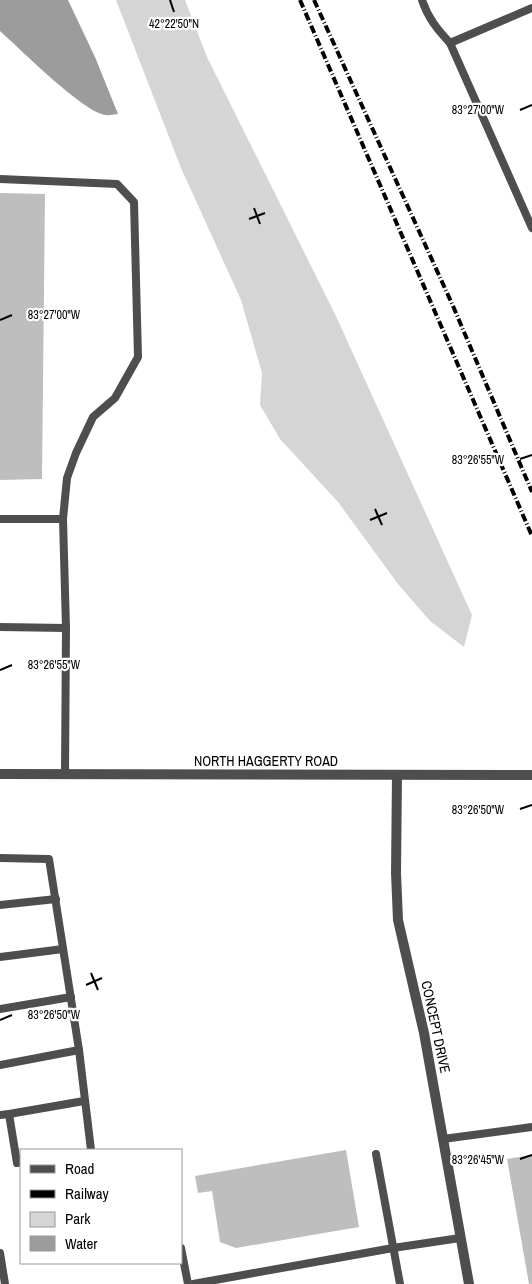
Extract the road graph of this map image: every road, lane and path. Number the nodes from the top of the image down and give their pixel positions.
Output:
1 (422, 0) edge
2 (532, 8) edge
3 (450, 43) junction
4 (0, 179) edge
5 (532, 228) edge
6 (63, 518) junction
7 (0, 519) edge
8 (0, 628) edge
9 (66, 628) junction
10 (0, 774) edge
11 (65, 774) junction
12 (397, 775) junction
13 (532, 775) edge
14 (0, 858) edge
15 (56, 899) junction
16 (0, 905) edge
17 (63, 950) junction
18 (0, 958) edge
19 (71, 997) junction
20 (0, 1009) edge
21 (78, 1050) junction
22 (0, 1065) edge
23 (84, 1101) junction
24 (9, 1114) junction
25 (0, 1115) edge
26 (532, 1127) edge
27 (443, 1139) junction
28 (91, 1149) edge
29 (376, 1154) dead end
30 (20, 1162) edge
31 (460, 1238) junction
32 (393, 1248) junction
33 (0, 1253) edge
34 (182, 1253) edge
35 (4, 1284) edge
36 (188, 1284) edge
37 (193, 1284) edge
38 (400, 1284) edge
39 (469, 1284) edge

1 - 3 lane
2 - 3 lane
3 - 5 lane
4 - 6 lane
6 - 7 lane
6 - 9 lane
8 - 9 lane
9 - 11 lane
10 - 11 street, NORTH HAGGERTY ROAD
11 - 12 street, NORTH HAGGERTY ROAD
12 - 13 street, NORTH HAGGERTY ROAD
12 - 27 street, CONCEPT DRIVE
14 - 15 lane
15 - 16 lane
15 - 17 lane
17 - 18 lane
17 - 19 lane
19 - 20 lane
19 - 21 lane
21 - 22 lane
21 - 23 lane
23 - 24 lane
23 - 28 lane
24 - 25 lane
24 - 30 lane
26 - 27 lane
27 - 31 street, CONCEPT DRIVE
29 - 32 lane
31 - 32 lane
31 - 39 street, CONCEPT DRIVE
32 - 37 lane
32 - 38 lane
33 - 35 lane
34 - 36 lane

